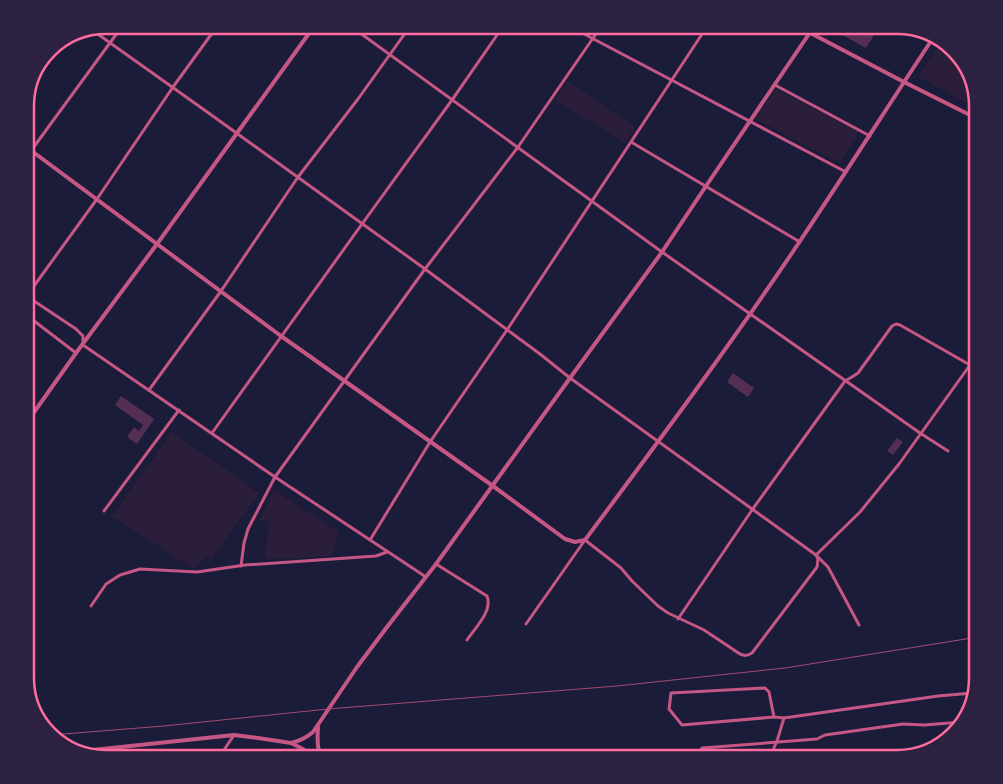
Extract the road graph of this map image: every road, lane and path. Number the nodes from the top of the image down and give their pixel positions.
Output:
1 (98, 34) edge
2 (116, 34) edge
3 (211, 34) edge
4 (308, 34) edge
5 (362, 34) edge
6 (404, 34) edge
7 (498, 34) edge
8 (584, 34) edge
9 (596, 34) edge
10 (702, 34) edge
11 (809, 34) edge
12 (812, 34) edge
13 (593, 39) junction
14 (930, 42) edge
15 (110, 43) junction
16 (390, 54) junction
17 (672, 80) junction
18 (904, 82) junction
19 (774, 85) junction
20 (173, 87) junction
21 (452, 100) junction
22 (969, 114) edge
23 (750, 121) junction
24 (237, 133) junction
25 (870, 136) junction
26 (631, 142) junction
27 (34, 147) edge
28 (518, 147) junction
29 (34, 153) edge
30 (846, 172) junction
31 (298, 177) junction
32 (706, 186) junction
33 (97, 199) junction
34 (593, 201) junction
35 (362, 224) junction
36 (800, 242) junction
37 (157, 244) junction
38 (662, 252) junction
39 (425, 269) junction
40 (34, 285) edge
41 (221, 291) junction
42 (34, 301) edge
43 (750, 314) junction
44 (34, 321) edge
45 (507, 330) junction
46 (281, 336) junction
47 (84, 345) junction
48 (76, 353) junction
49 (969, 364) edge
50 (969, 366) edge
51 (570, 378) junction
52 (344, 381) junction
53 (846, 381) junction
54 (149, 390) junction
55 (179, 410) junction
56 (34, 412) edge
57 (212, 433) junction
58 (920, 434) junction
59 (430, 442) junction
60 (658, 442) junction
61 (948, 451) dead end
62 (275, 477) junction
63 (493, 486) junction
64 (752, 510) junction
65 (104, 511) dead end
66 (370, 540) junction
67 (585, 540) junction
68 (388, 552) junction
69 (816, 554) junction
70 (436, 564) junction
71 (241, 566) junction
72 (426, 577) junction
73 (91, 606) dead end
74 (678, 619) junction
75 (526, 624) dead end
76 (859, 625) dead end
77 (467, 640) dead end
78 (967, 694) edge
79 (774, 717) junction
80 (784, 718) junction
81 (953, 723) edge
82 (318, 724) junction
83 (234, 735) junction
84 (778, 741) junction
85 (291, 743) junction
86 (95, 750) edge
87 (224, 750) edge
88 (304, 750) edge
89 (318, 750) edge
90 (701, 750) edge
91 (774, 750) edge

1 - 15 street
2 - 15 street
3 - 20 street
4 - 24 street
5 - 16 street
6 - 16 street
7 - 21 street
8 - 13 street
9 - 13 street
10 - 17 street
11 - 19 street
12 - 18 street
13 - 17 street
13 - 28 street
14 - 18 street
15 - 20 street
15 - 27 street
16 - 21 street
16 - 31 street
17 - 23 street
17 - 26 street
18 - 22 street
18 - 25 street
19 - 23 street
19 - 25 street
20 - 24 street
20 - 33 street
21 - 28 street
21 - 35 street
23 - 30 street
23 - 32 street
24 - 31 street
24 - 37 street
25 - 30 street
26 - 32 street
26 - 34 street
28 - 34 street
28 - 39 street
29 - 33 street
30 - 36 street
31 - 35 street
31 - 41 street
32 - 36 street
32 - 38 street
33 - 37 street
33 - 40 street
34 - 38 street
34 - 45 street
35 - 39 street
35 - 46 street
36 - 43 street
37 - 41 street
37 - 47 street
38 - 43 street
38 - 51 street
39 - 45 street
39 - 52 street
41 - 46 street
41 - 54 street
42 - 47 street
43 - 53 street
43 - 60 street
44 - 48 street
45 - 51 street
45 - 59 street
46 - 52 street
46 - 57 street
47 - 48 street
47 - 54 street
48 - 56 street
49 - 53 street
50 - 58 street
51 - 60 street
51 - 63 street
52 - 59 street
52 - 62 street
53 - 58 street
53 - 64 street
54 - 55 street
55 - 57 street
55 - 65 street
57 - 62 street
58 - 61 street
58 - 69 street
59 - 63 street
59 - 66 street
60 - 64 street
60 - 67 street
62 - 66 street
62 - 71 street
63 - 67 street
63 - 70 street
64 - 69 street
64 - 74 street
66 - 68 street
67 - 74 street
67 - 75 street
68 - 71 street
68 - 72 street
69 - 74 street
69 - 76 street
70 - 72 street
70 - 77 street
71 - 73 street
72 - 82 street
78 - 80 street
79 - 79 street
79 - 80 street
80 - 84 street
81 - 84 street
82 - 85 street
82 - 89 street
83 - 85 street
83 - 86 street
83 - 87 street
84 - 90 street
84 - 91 street
85 - 88 street

